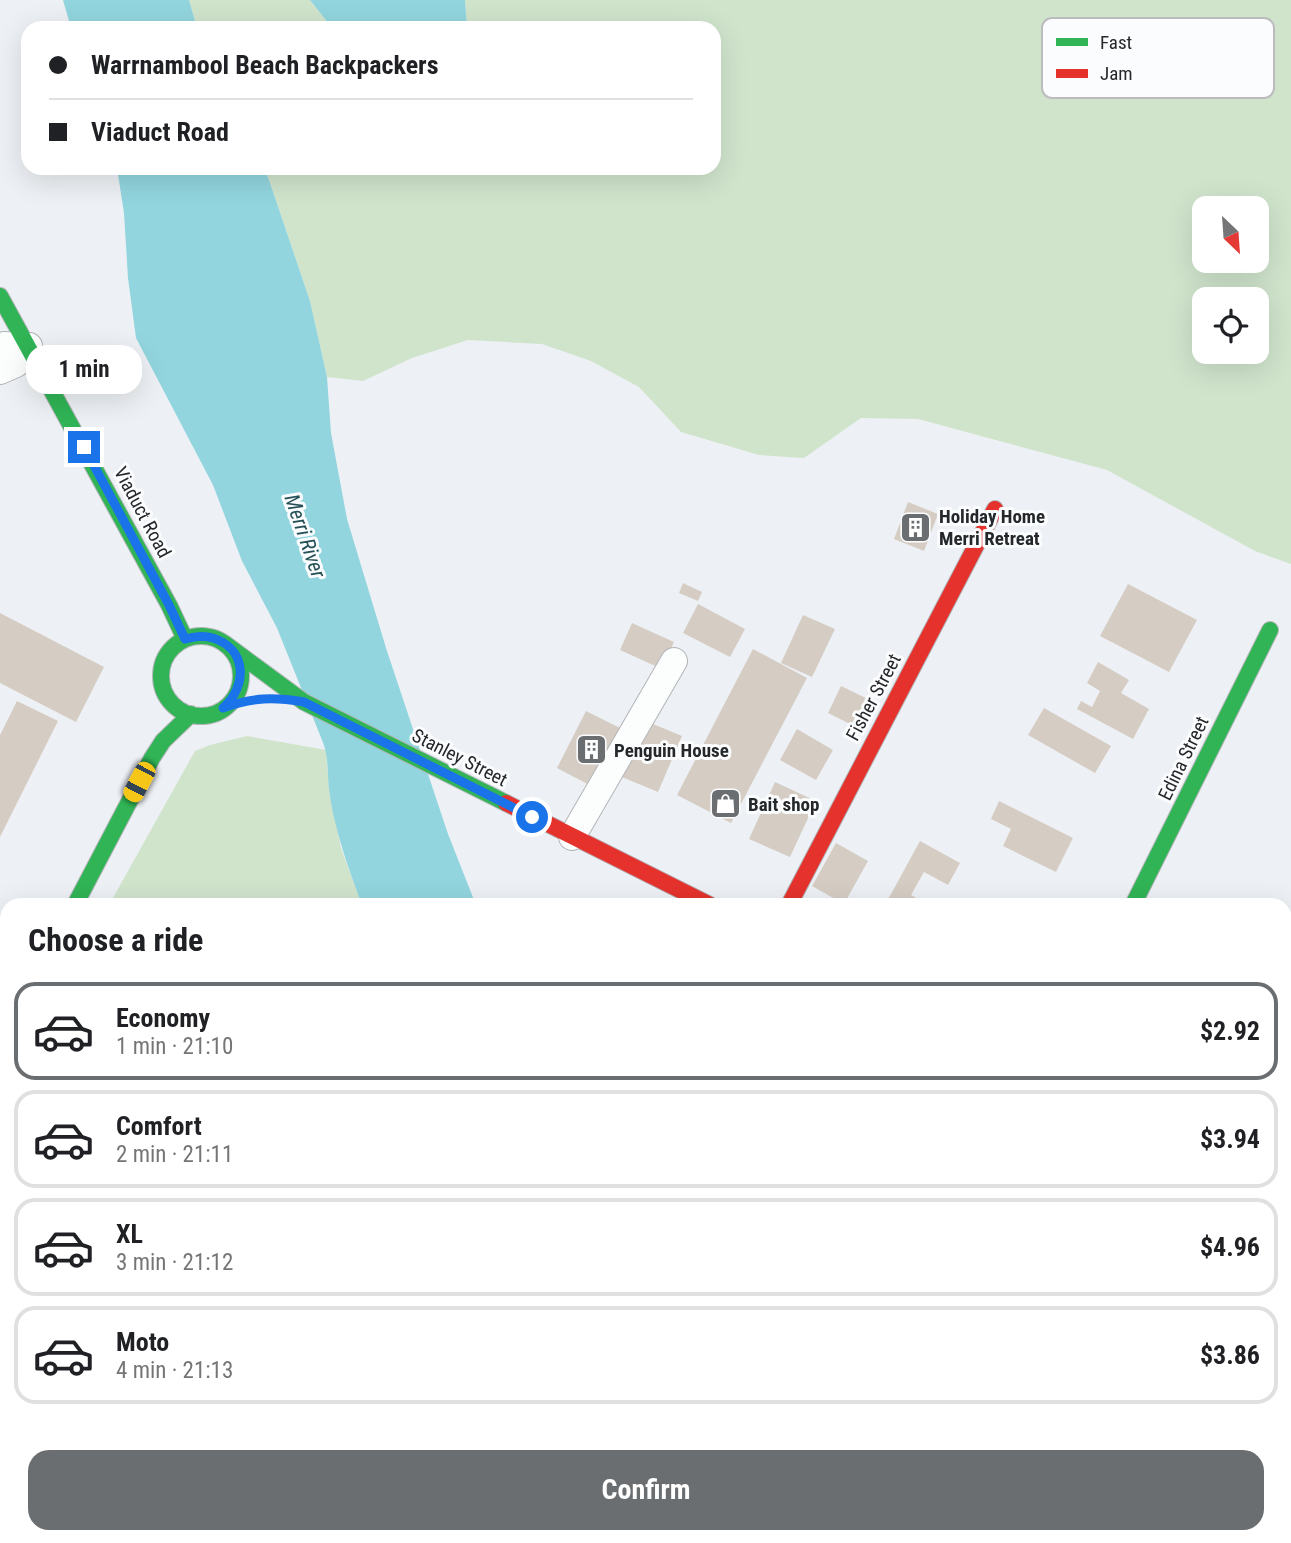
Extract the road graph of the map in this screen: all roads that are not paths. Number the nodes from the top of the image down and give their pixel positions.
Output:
1 (0, 296) edge
2 (29, 346) junction
3 (0, 347) edge
4 (0, 371) edge
5 (995, 509) dead end
6 (1270, 630) dead end
7 (185, 639) junction
8 (224, 643) junction
9 (674, 661) dead end
10 (167, 696) junction
11 (272, 698) dead end
12 (250, 700) dead end
13 (304, 702) junction
14 (223, 708) junction
15 (191, 714) junction
16 (163, 741) junction
17 (572, 837) junction
18 (79, 898) edge
19 (695, 898) edge
20 (793, 898) edge
21 (1136, 898) edge

1 - 2 street, Viaduct Road
2 - 3 street
2 - 4 street
2 - 7 street, Viaduct Road
5 - 20 street, Fisher Street
6 - 21 street, Edina Street
7 - 8 street
7 - 10 street
8 - 13 street, Stanley Street
8 - 14 street
9 - 17 street
10 - 15 street
10 - 16 street
11 - 13 street, Stanley Street
12 - 14 street
13 - 17 street, Stanley Street
14 - 15 street
15 - 16 street
16 - 18 street
17 - 19 street, Stanley Street

